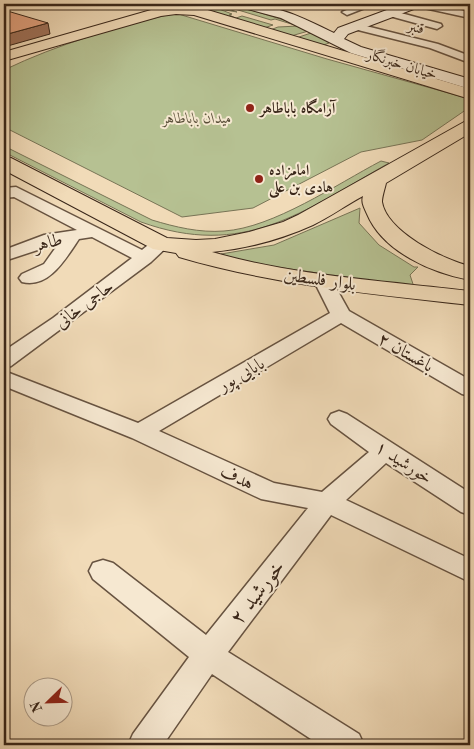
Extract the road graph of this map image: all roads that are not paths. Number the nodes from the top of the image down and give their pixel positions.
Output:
1 (193, 4) edge
2 (245, 4) edge
3 (370, 4) edge
4 (414, 4) edge
5 (419, 4) edge
6 (167, 10) junction
7 (347, 12) dead end
8 (390, 13) junction
9 (286, 15) junction
10 (470, 15) edge
11 (357, 25) junction
12 (437, 26) dead end
13 (335, 41) junction
14 (4, 58) edge
15 (470, 60) edge
16 (470, 84) edge
17 (470, 94) edge
18 (470, 126) edge
19 (6, 165) edge
20 (376, 181) junction
21 (4, 193) edge
22 (93, 232) junction
23 (74, 236) junction
24 (167, 245) junction
25 (4, 256) edge
26 (145, 258) junction
27 (464, 272) edge
28 (28, 278) dead end
29 (323, 281) junction
30 (459, 297) edge
31 (341, 315) junction
32 (4, 362) edge
33 (4, 376) edge
34 (470, 389) edge
35 (339, 418) dead end
36 (140, 432) junction
37 (385, 451) junction
38 (327, 502) junction
39 (469, 502) edge
40 (470, 571) edge
41 (103, 572) dead end
42 (208, 654) junction
43 (144, 745) edge
44 (348, 745) edge

1 - 6 main road
2 - 9 main road
3 - 7 street
4 - 8 main road
5 - 10 street
6 - 14 main road
6 - 17 main road
8 - 11 main road
8 - 12 street
9 - 11 main road
9 - 13 main road, خیابان خبرنگار
11 - 13 main road
11 - 15 street, قنبر
13 - 16 main road, خیابان خبرنگار
18 - 20 main road
19 - 24 main road
20 - 24 main road
20 - 27 main road
21 - 22 street
22 - 23 street, طاهر
22 - 26 street
23 - 25 street, طاهر
23 - 28 street
24 - 26 street, حاجی خانی
24 - 29 main road, بلوار فلسطین
26 - 32 street, حاجی خانی
27 - 30 main road
29 - 30 main road, بلوار فلسطین
29 - 31 street
31 - 34 street, باغستان ۲
31 - 36 street, بابایی پور
32 - 33 street
33 - 36 street, هدف
35 - 37 street, خورشید ۱
36 - 38 street, هدف
37 - 38 street, خورشید ۲
37 - 39 street, خورشید ۱
38 - 40 street, هدف
38 - 42 street, خورشید ۲
41 - 42 street
42 - 43 street, خورشید ۲
42 - 44 street

